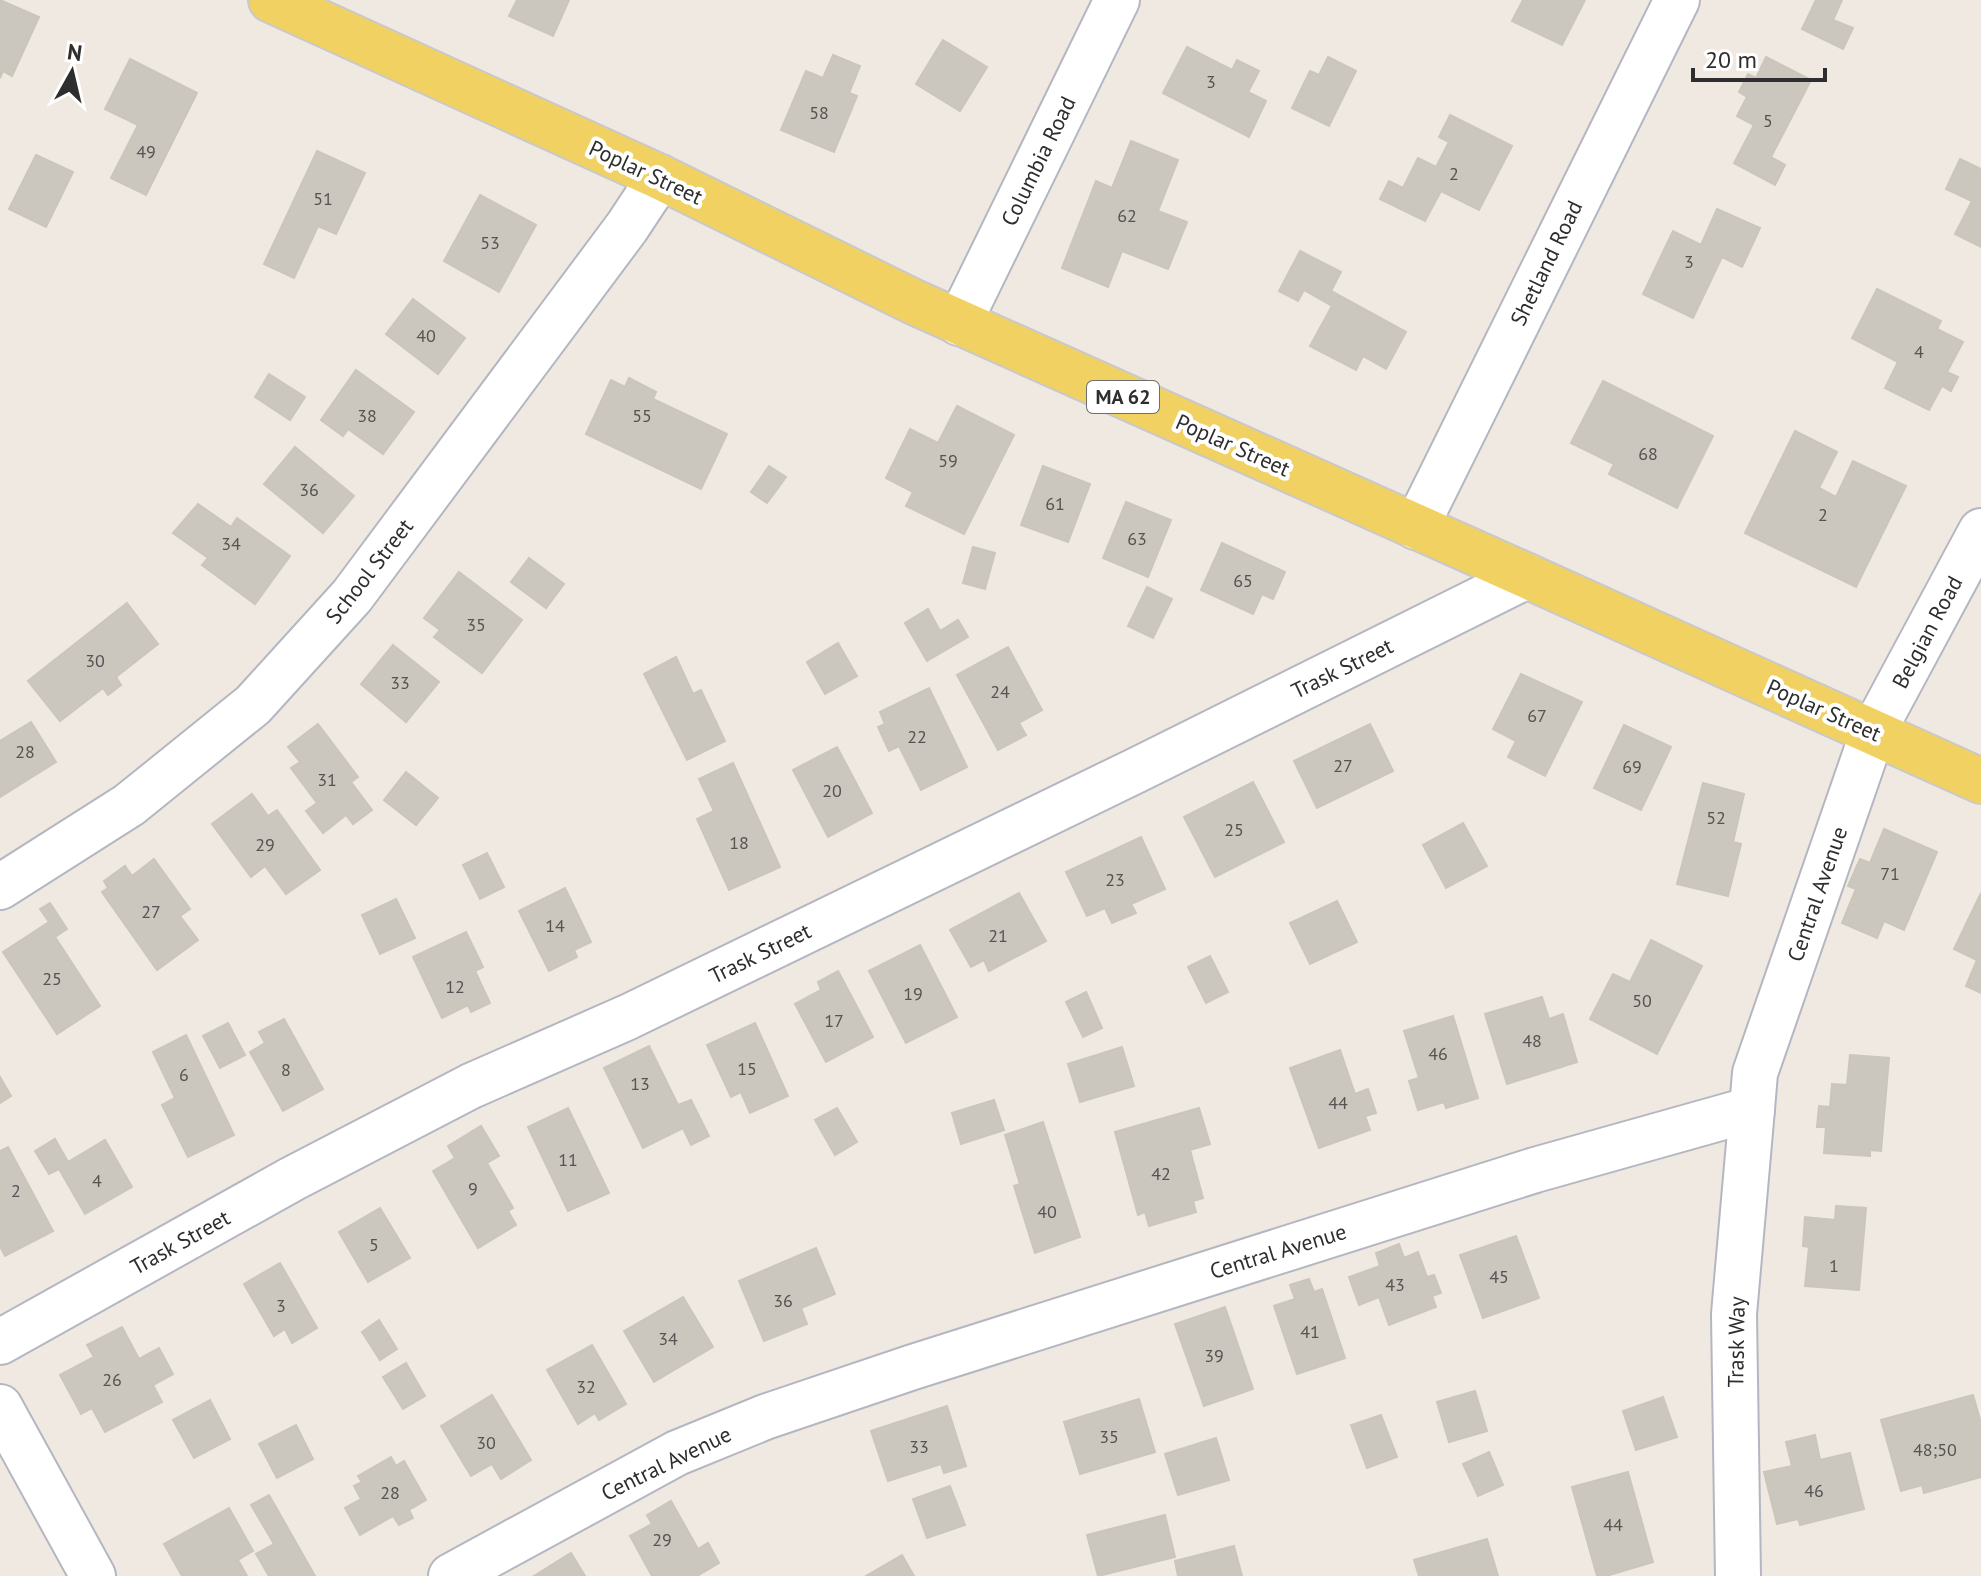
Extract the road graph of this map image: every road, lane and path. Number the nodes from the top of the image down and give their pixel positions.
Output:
1 (271, 0) edge
2 (1117, 0) edge
3 (1677, 0) edge
4 (660, 177) junction
5 (959, 323) junction
6 (1416, 527) junction
7 (1981, 531) edge
8 (1527, 576) junction
9 (1873, 732) junction
10 (1981, 781) edge
11 (0, 887) edge
12 (1752, 1109) junction
13 (0, 1342) edge
14 (0, 1407) edge
15 (93, 1576) edge
16 (451, 1576) edge
17 (1738, 1576) edge

1 - 4 main road, Poplar Street / MA 62
2 - 5 street, Columbia Road
3 - 6 street, Shetland Road
4 - 5 main road, Poplar Street / MA 62
4 - 11 street, School Street
5 - 6 main road, Poplar Street / MA 62
6 - 8 main road, Poplar Street / MA 62
7 - 9 street, Belgian Road
8 - 9 main road, Poplar Street / MA 62
8 - 13 street, Trask Street
9 - 10 main road, Poplar Street / MA 62
9 - 12 street, Central Avenue
12 - 16 street, Central Avenue
12 - 17 street, Trask Way
14 - 15 street

